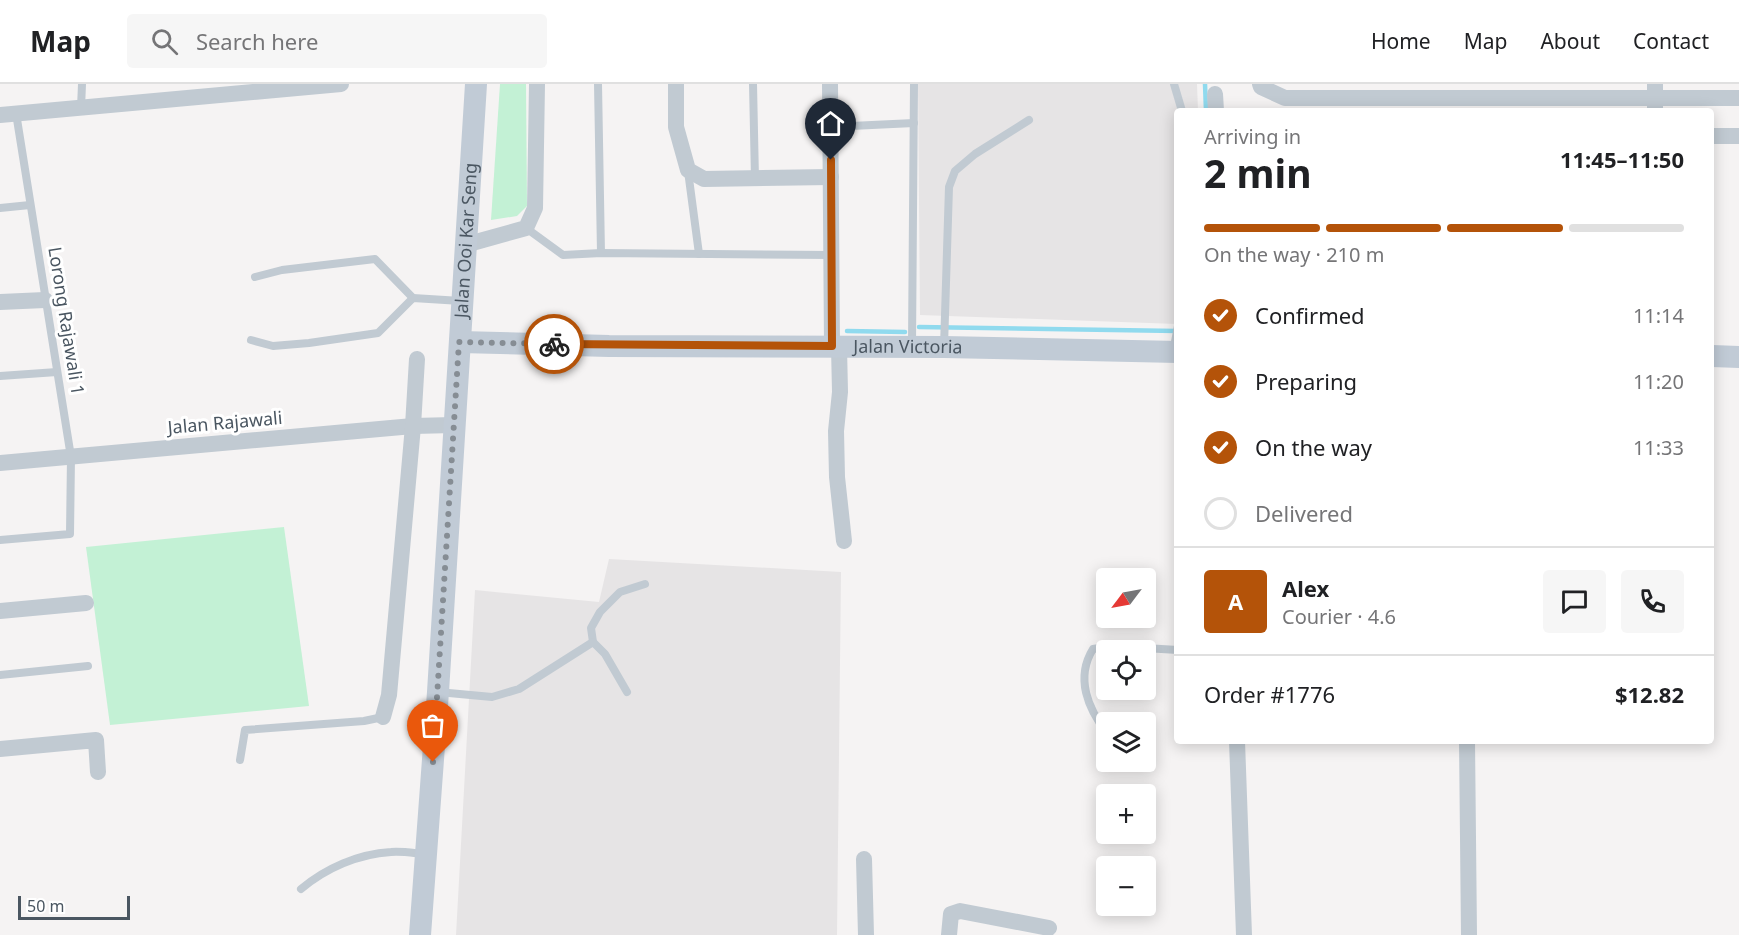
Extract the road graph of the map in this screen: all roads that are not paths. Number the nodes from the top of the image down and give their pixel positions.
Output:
1 (81, 84) edge
2 (341, 84) edge
3 (476, 84) edge
4 (537, 84) edge
5 (598, 84) edge
6 (676, 84) edge
7 (753, 84) edge
8 (830, 84) edge
9 (914, 84) edge
10 (1174, 84) edge
11 (298, 86) edge
12 (1260, 86) edge
13 (1397, 91) edge
14 (1436, 91) edge
15 (1458, 91) edge
16 (1655, 98) edge
17 (1739, 99) edge
18 (81, 108) junction
19 (1181, 108) edge
20 (8, 114) edge
21 (1029, 120) dead end
22 (914, 123) junction
23 (830, 128) junction
24 (1714, 136) edge
25 (1739, 136) edge
26 (688, 170) junction
27 (831, 177) junction
28 (755, 179) junction
29 (30, 205) junction
30 (0, 208) edge
31 (526, 228) junction
32 (465, 245) junction
33 (602, 253) junction
34 (699, 254) junction
35 (831, 255) junction
36 (255, 277) dead end
37 (413, 298) junction
38 (45, 300) junction
39 (0, 302) edge
40 (462, 302) junction
41 (251, 340) dead end
42 (944, 341) junction
43 (459, 342) junction
44 (836, 346) junction
45 (912, 347) junction
46 (1174, 347) edge
47 (1714, 356) edge
48 (1739, 357) edge
49 (417, 360) dead end
50 (57, 372) junction
51 (0, 376) edge
52 (454, 425) junction
53 (413, 426) junction
54 (70, 457) junction
55 (0, 463) edge
56 (0, 540) edge
57 (844, 541) dead end
58 (645, 584) dead end
59 (86, 603) dead end
60 (0, 611) edge
61 (593, 642) junction
62 (1174, 650) edge
63 (88, 666) dead end
64 (0, 675) edge
65 (438, 692) junction
66 (627, 693) dead end
67 (383, 717) joint
68 (1096, 719) edge
69 (1237, 744) edge
70 (1467, 744) edge
71 (0, 749) edge
72 (240, 760) dead end
73 (98, 772) dead end
74 (427, 854) junction
75 (864, 859) dead end
76 (301, 889) dead end
77 (1049, 928) dead end
78 (420, 935) edge
79 (866, 935) edge
80 (949, 935) edge
81 (1244, 935) edge
82 (1469, 935) edge

1 - 18 lane
2 - 11 street
3 - 32 main road, Jalan Ooi Kar Seng
4 - 31 street
5 - 33 lane
6 - 26 street
7 - 28 lane
8 - 23 street
9 - 22 lane
10 - 19 lane
11 - 18 street
12 - 13 street
13 - 14 street
14 - 15 street
15 - 16 street
16 - 17 street
18 - 20 street
20 - 29 lane, Lorong Rajawali 1
21 - 42 lane
22 - 23 lane
22 - 45 lane
23 - 27 street
24 - 25 street
26 - 28 street
26 - 34 lane
27 - 28 street
27 - 35 street
29 - 30 lane
29 - 38 lane, Lorong Rajawali 1
31 - 32 street
31 - 33 lane
32 - 40 main road, Jalan Ooi Kar Seng
33 - 34 lane
34 - 35 lane
35 - 44 street
36 - 37 lane
37 - 40 lane
37 - 41 lane
38 - 39 street
38 - 50 lane, Lorong Rajawali 1
40 - 43 main road, Jalan Ooi Kar Seng
42 - 45 main road, Jalan Victoria
42 - 46 main road, Jalan Victoria
43 - 44 main road, Jalan Victoria
43 - 52 main road, Jalan Ooi Kar Seng
44 - 45 main road, Jalan Victoria
44 - 57 street
47 - 48 main road
49 - 53 street
50 - 51 lane
50 - 54 lane, Lorong Rajawali 1
52 - 53 street, Jalan Rajawali
52 - 65 main road, Jalan Ooi Kar Seng
53 - 54 street, Jalan Rajawali
53 - 67 street
54 - 55 street, Jalan Rajawali
54 - 56 lane, Lorong Rajawali 1
58 - 61 lane
59 - 60 street
61 - 65 lane
61 - 66 lane
62 - 68 lane
63 - 64 lane
65 - 74 main road, Jalan Ooi Kar Seng
67 - 72 lane
69 - 81 street
70 - 82 street
71 - 73 street
74 - 76 lane
74 - 78 main road, Jalan Ooi Kar Seng
75 - 79 street
77 - 80 street

